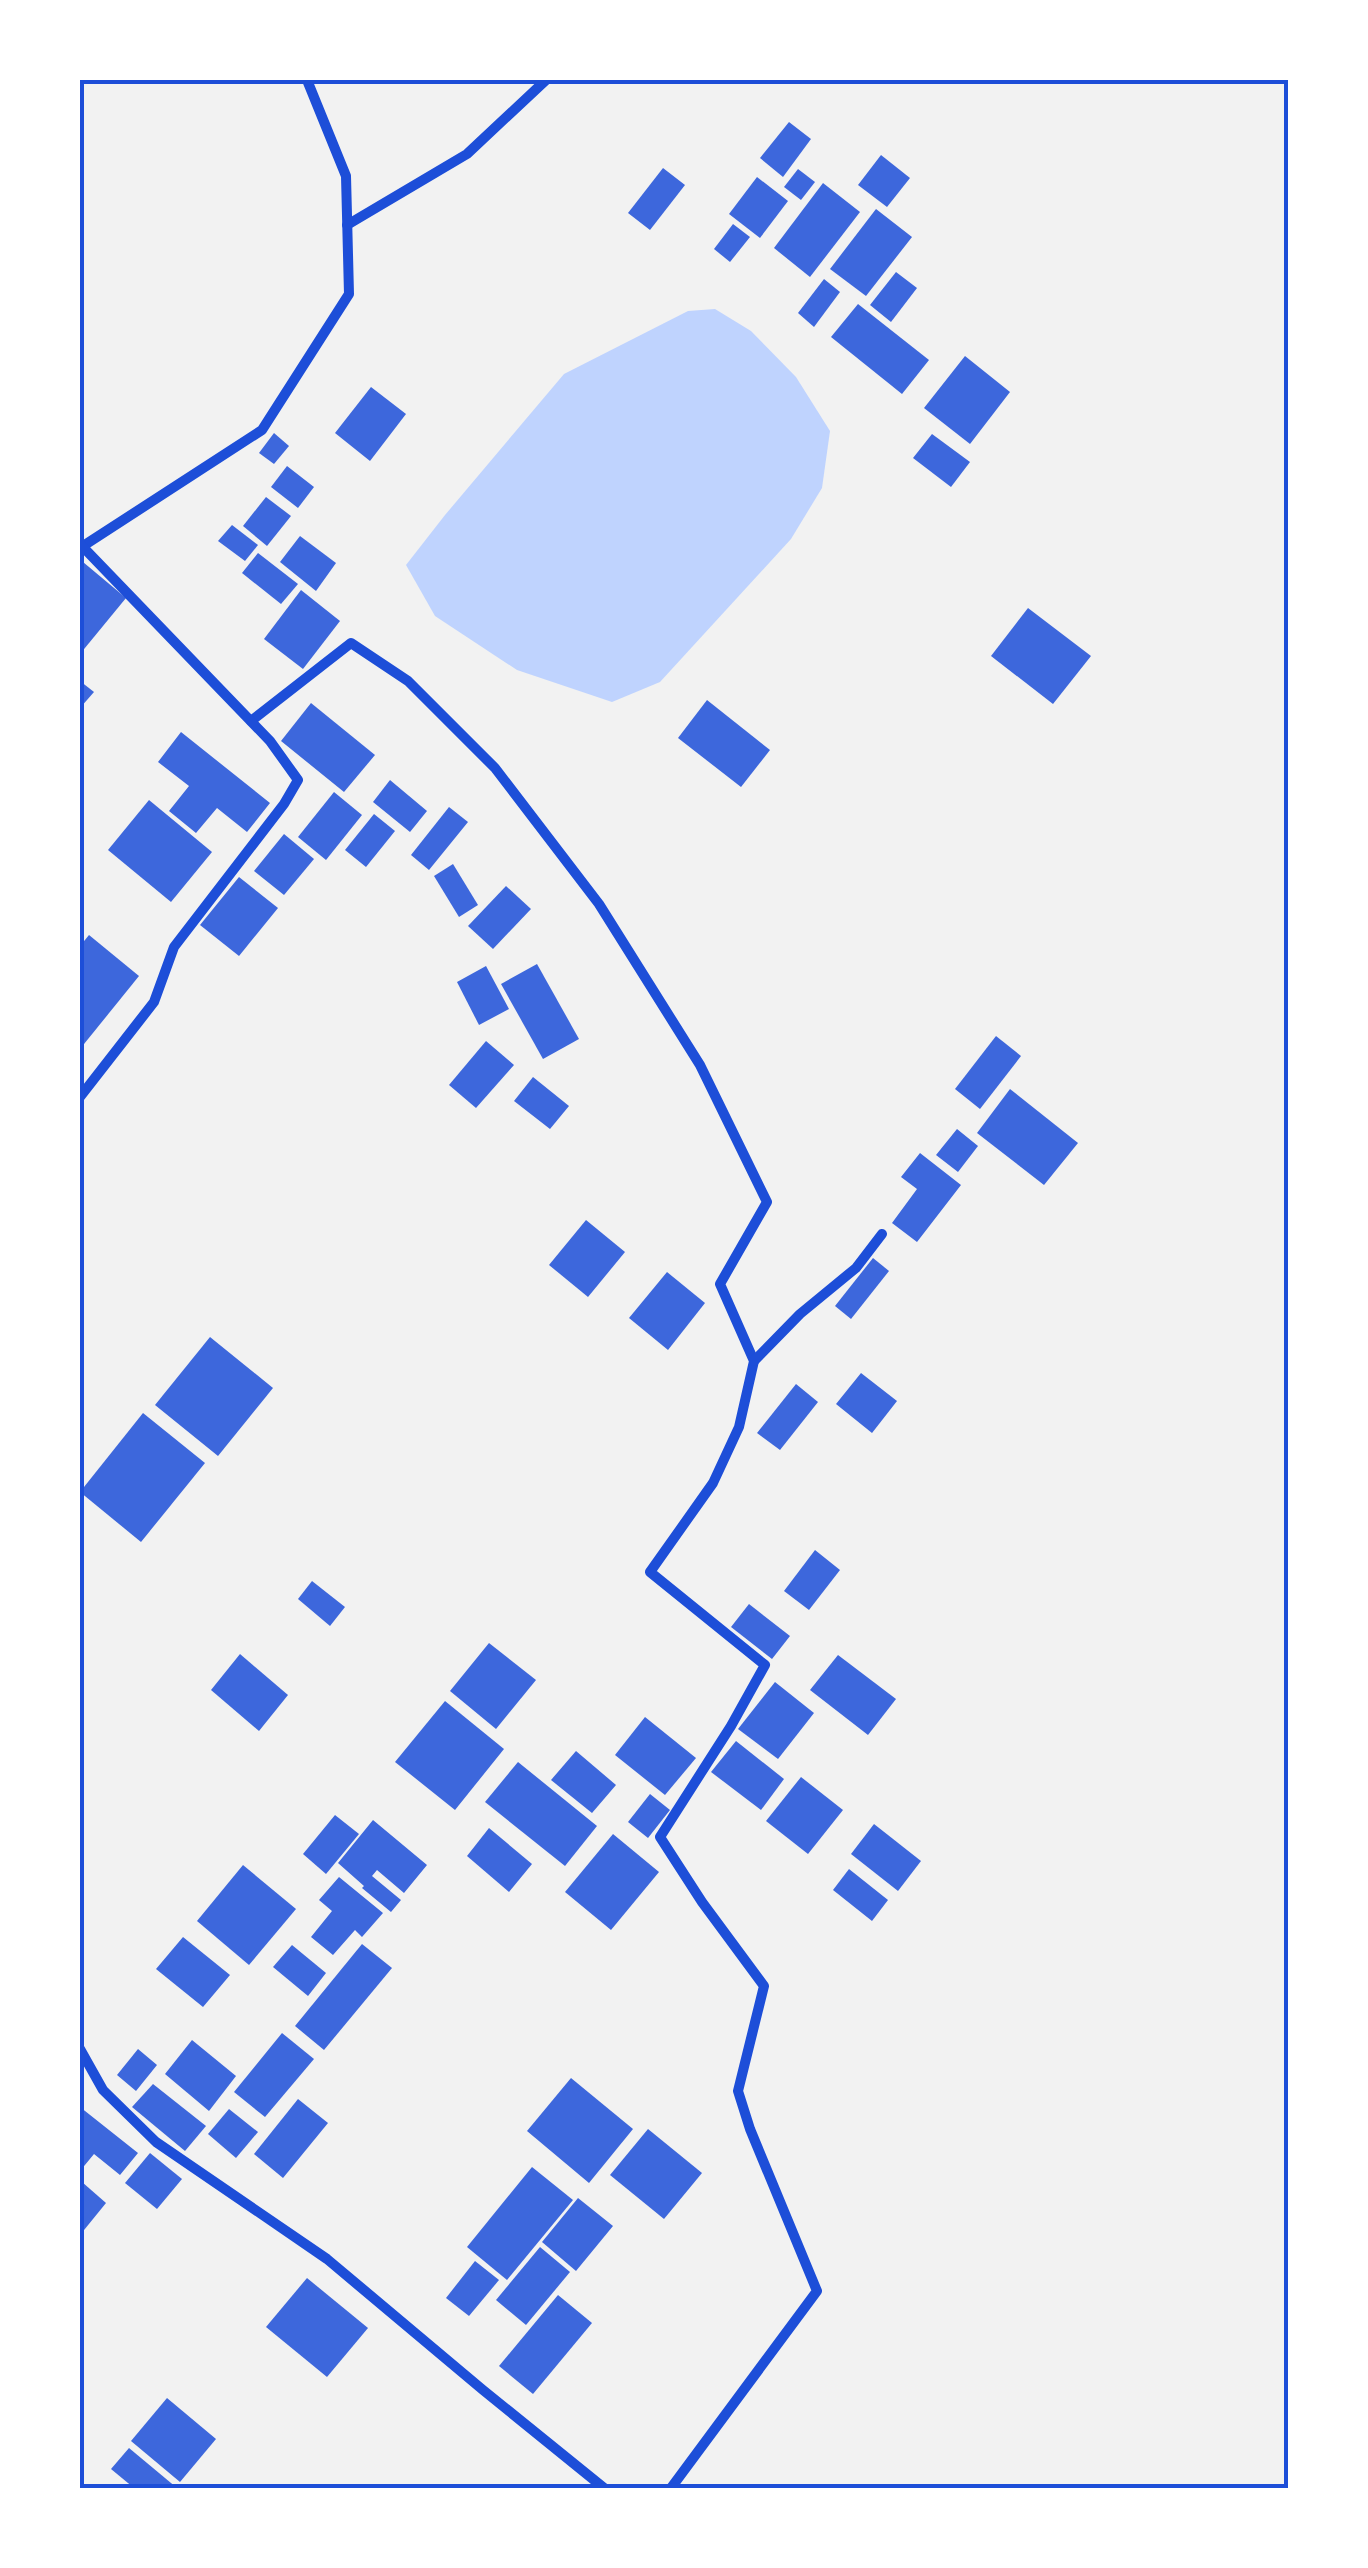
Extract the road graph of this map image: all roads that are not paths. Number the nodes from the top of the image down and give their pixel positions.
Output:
1 (308, 80) edge
2 (546, 80) edge
3 (347, 226) junction
4 (81, 548) edge
5 (251, 721) junction
6 (80, 1098) edge
7 (882, 1234) dead end
8 (754, 1361) junction
9 (80, 2049) edge
10 (604, 2488) edge
11 (671, 2488) edge

1 - 3 street
2 - 3 street
3 - 4 street
4 - 5 street
5 - 6 street
5 - 8 street
7 - 8 street
8 - 11 street
9 - 10 street

